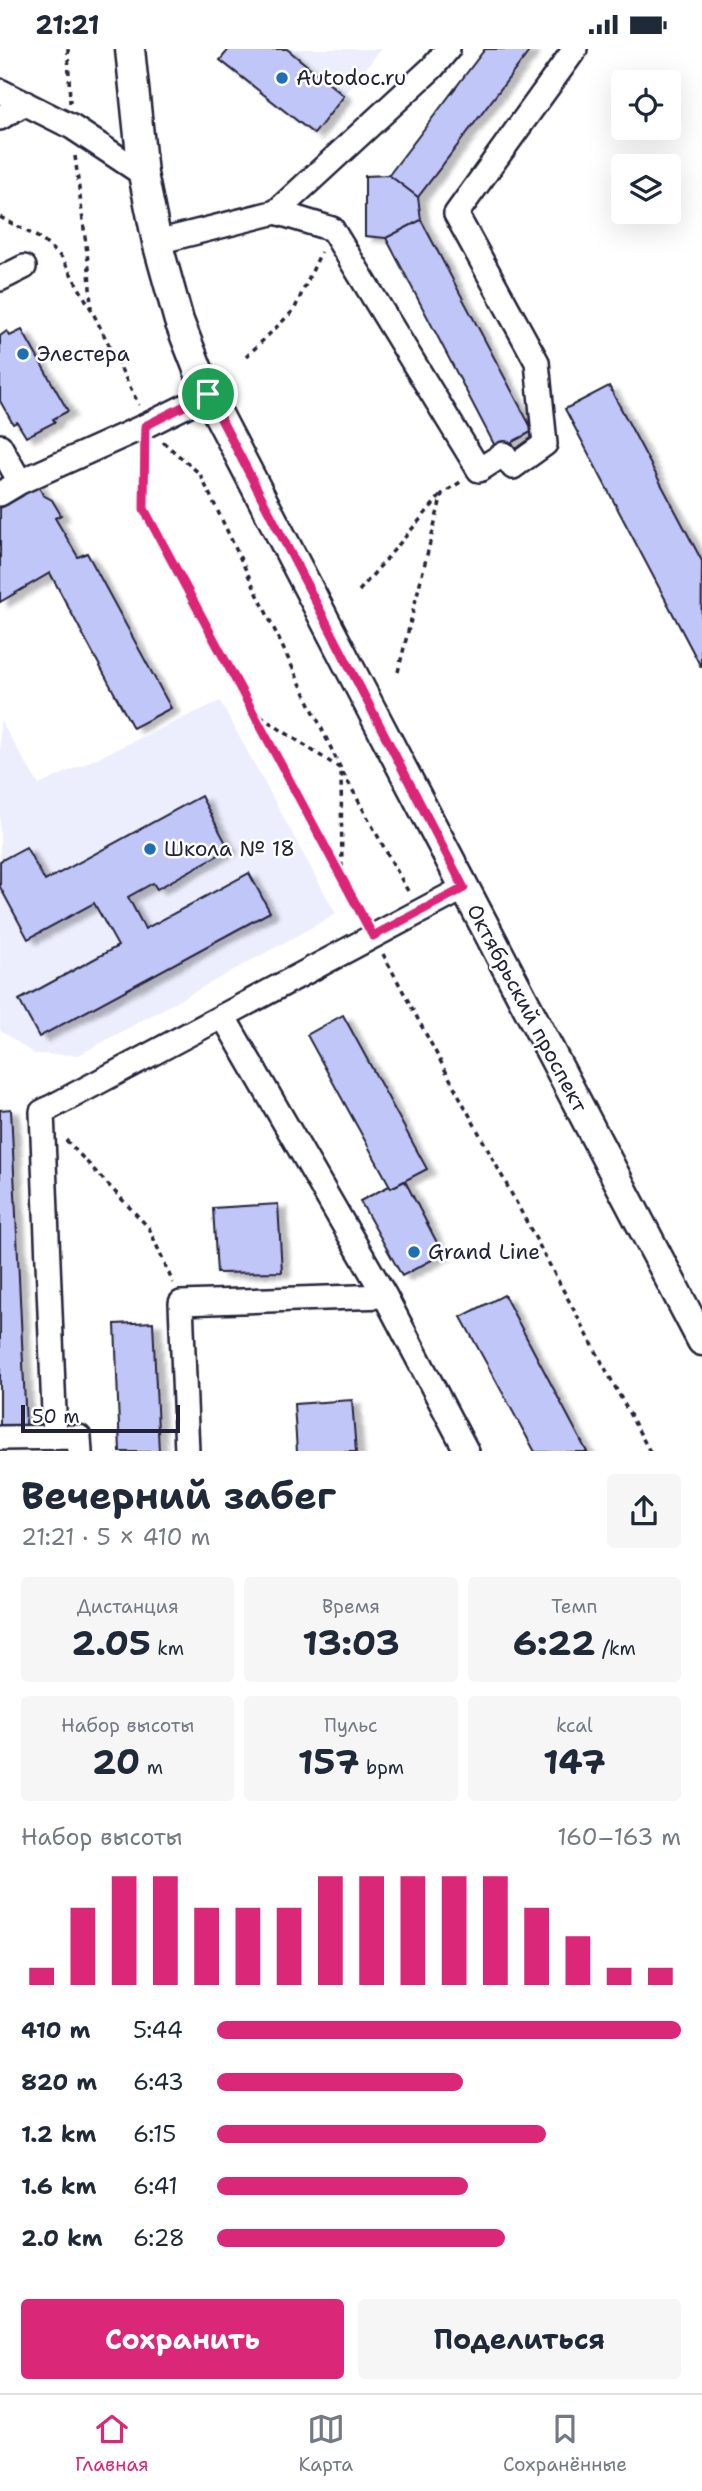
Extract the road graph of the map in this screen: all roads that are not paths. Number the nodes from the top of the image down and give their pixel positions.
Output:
1 (130, 49) edge
2 (448, 49) edge
3 (575, 49) edge
4 (0, 91) edge
5 (24, 103) junction
6 (0, 118) edge
7 (143, 174) junction
8 (276, 212) junction
9 (157, 242) junction
10 (24, 267) dead end
11 (0, 279) edge
12 (208, 394) junction
13 (0, 446) edge
14 (10, 488) edge
15 (464, 888) junction
16 (223, 1016) junction
17 (385, 1296) junction
18 (702, 1341) edge
19 (54, 1428) junction
20 (0, 1438) edge
21 (80, 1451) edge
22 (187, 1451) edge
23 (467, 1451) edge

1 - 7 main road, Октябрьский проспект
2 - 8 street
3 - 8 street
4 - 5 street
5 - 6 street
5 - 7 street
7 - 9 main road, Октябрьский проспект
8 - 9 street
9 - 12 main road, Октябрьский проспект
10 - 11 street
12 - 14 street
12 - 15 main road, Октябрьский проспект
13 - 14 street
15 - 16 street
15 - 18 main road, Октябрьский проспект
16 - 17 street
16 - 19 street
17 - 22 street
17 - 23 street
19 - 20 street
19 - 21 street

